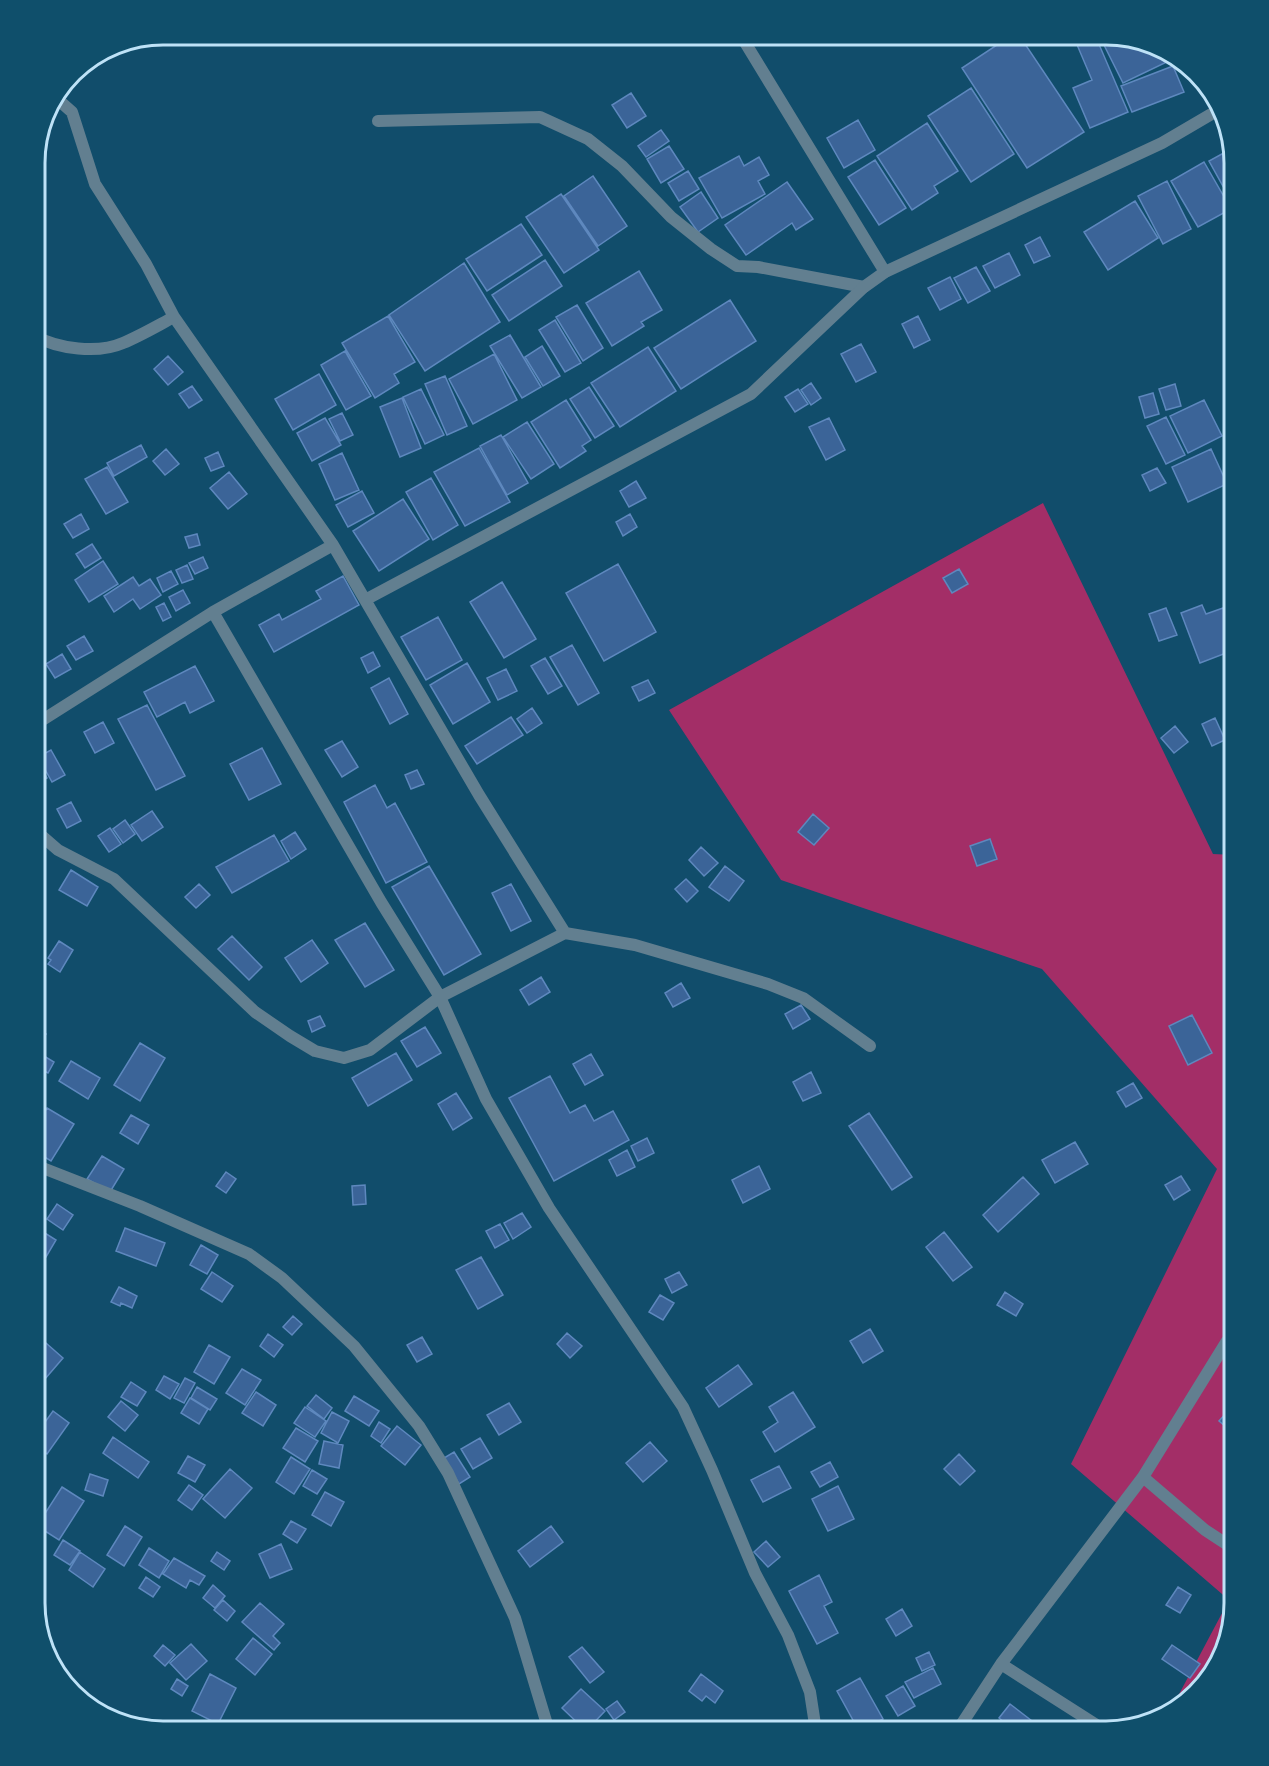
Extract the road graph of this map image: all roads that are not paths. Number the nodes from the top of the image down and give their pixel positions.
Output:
1 (747, 45) edge
2 (62, 103) edge
3 (1213, 113) edge
4 (378, 121) dead end
5 (885, 272) junction
6 (864, 286) junction
7 (174, 317) junction
8 (45, 340) edge
9 (333, 546) junction
10 (365, 600) junction
11 (213, 612) junction
12 (45, 718) edge
13 (45, 839) edge
14 (565, 933) junction
15 (440, 997) junction
16 (870, 1046) dead end
17 (45, 1169) edge
18 (1224, 1346) edge
19 (1143, 1477) junction
20 (1224, 1543) edge
21 (1001, 1664) junction
22 (546, 1721) edge
23 (814, 1721) edge
24 (964, 1721) edge
25 (1090, 1721) edge

1 - 5 street
2 - 7 street
3 - 5 street
4 - 6 street
5 - 6 street
6 - 10 street
7 - 8 street
7 - 9 street
9 - 10 street
9 - 11 street
10 - 14 street
11 - 12 street
11 - 15 street
13 - 15 street
14 - 15 street
14 - 16 street
15 - 23 street
17 - 22 street
18 - 19 street
19 - 20 street
19 - 21 street
21 - 24 street
21 - 25 street

